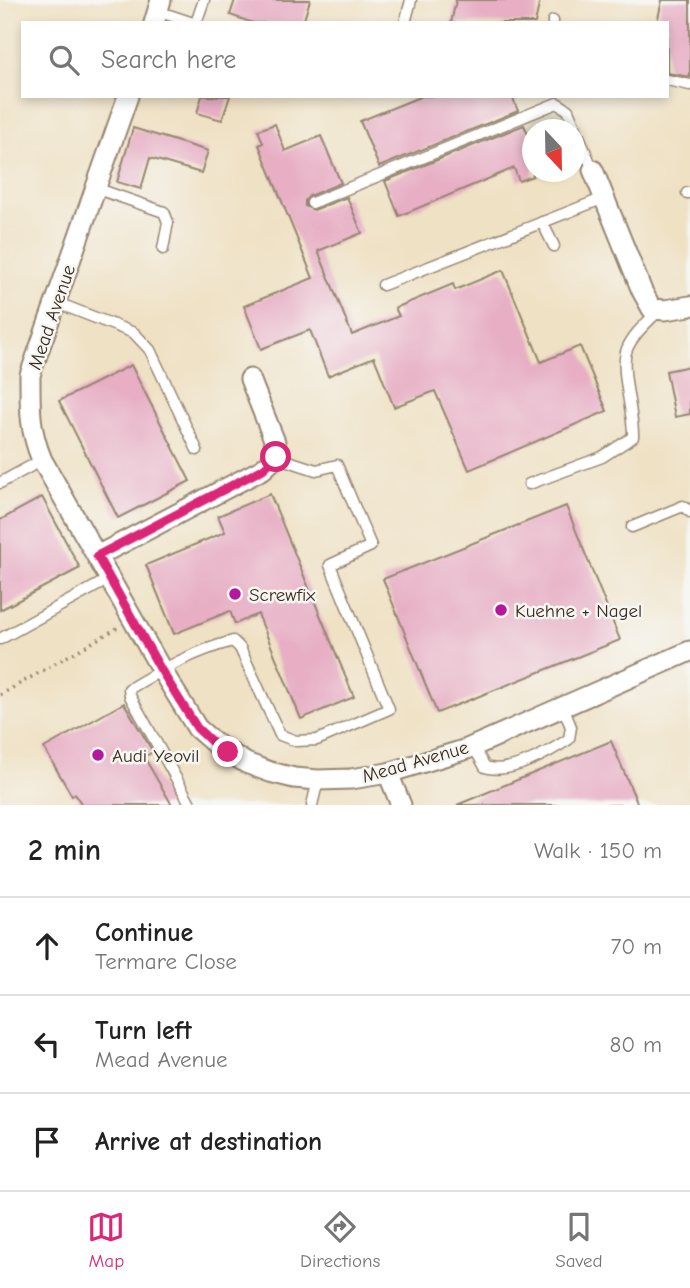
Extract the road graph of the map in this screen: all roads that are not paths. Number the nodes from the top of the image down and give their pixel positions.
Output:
1 (204, 0) edge
2 (411, 0) edge
3 (157, 11) edge
4 (189, 21) edge
5 (196, 21) edge
6 (406, 21) edge
7 (669, 80) edge
8 (690, 85) edge
9 (127, 98) edge
10 (563, 101) edge
11 (593, 170) joint
12 (95, 188) junction
13 (604, 198) junction
14 (312, 203) dead end
15 (542, 222) junction
16 (554, 246) dead end
17 (163, 249) dead end
18 (383, 285) dead end
19 (55, 302) junction
20 (690, 306) edge
21 (659, 310) junction
22 (250, 379) dead end
23 (197, 450) dead end
24 (276, 457) junction
25 (42, 460) junction
26 (0, 483) edge
27 (529, 484) dead end
28 (690, 512) edge
29 (632, 527) dead end
30 (97, 556) junction
31 (110, 579) junction
32 (0, 639) edge
33 (690, 651) edge
34 (161, 670) junction
35 (563, 707) junction
36 (472, 746) junction
37 (388, 773) junction
38 (318, 780) junction
39 (191, 805) edge
40 (312, 805) edge
41 (401, 805) edge

1 - 5 lane
2 - 6 lane
3 - 4 lane
7 - 8 lane
9 - 12 street, Mead Avenue
10 - 11 lane
10 - 14 lane
11 - 13 street
12 - 17 lane
12 - 19 street, Mead Avenue
13 - 15 lane
13 - 21 street
15 - 16 lane
15 - 18 lane
19 - 23 lane
19 - 25 street, Mead Avenue
20 - 21 street
21 - 27 lane
22 - 24 street
24 - 30 street
24 - 34 lane
25 - 26 lane
25 - 30 street, Mead Avenue
28 - 29 lane
30 - 31 street, Mead Avenue
31 - 32 lane
31 - 34 street, Mead Avenue
33 - 35 street, Mead Avenue
34 - 38 street, Mead Avenue
34 - 39 lane
35 - 36 street, Mead Avenue
35 - 36 lane
36 - 37 street, Mead Avenue
37 - 38 street, Mead Avenue
37 - 41 street
38 - 40 lane

